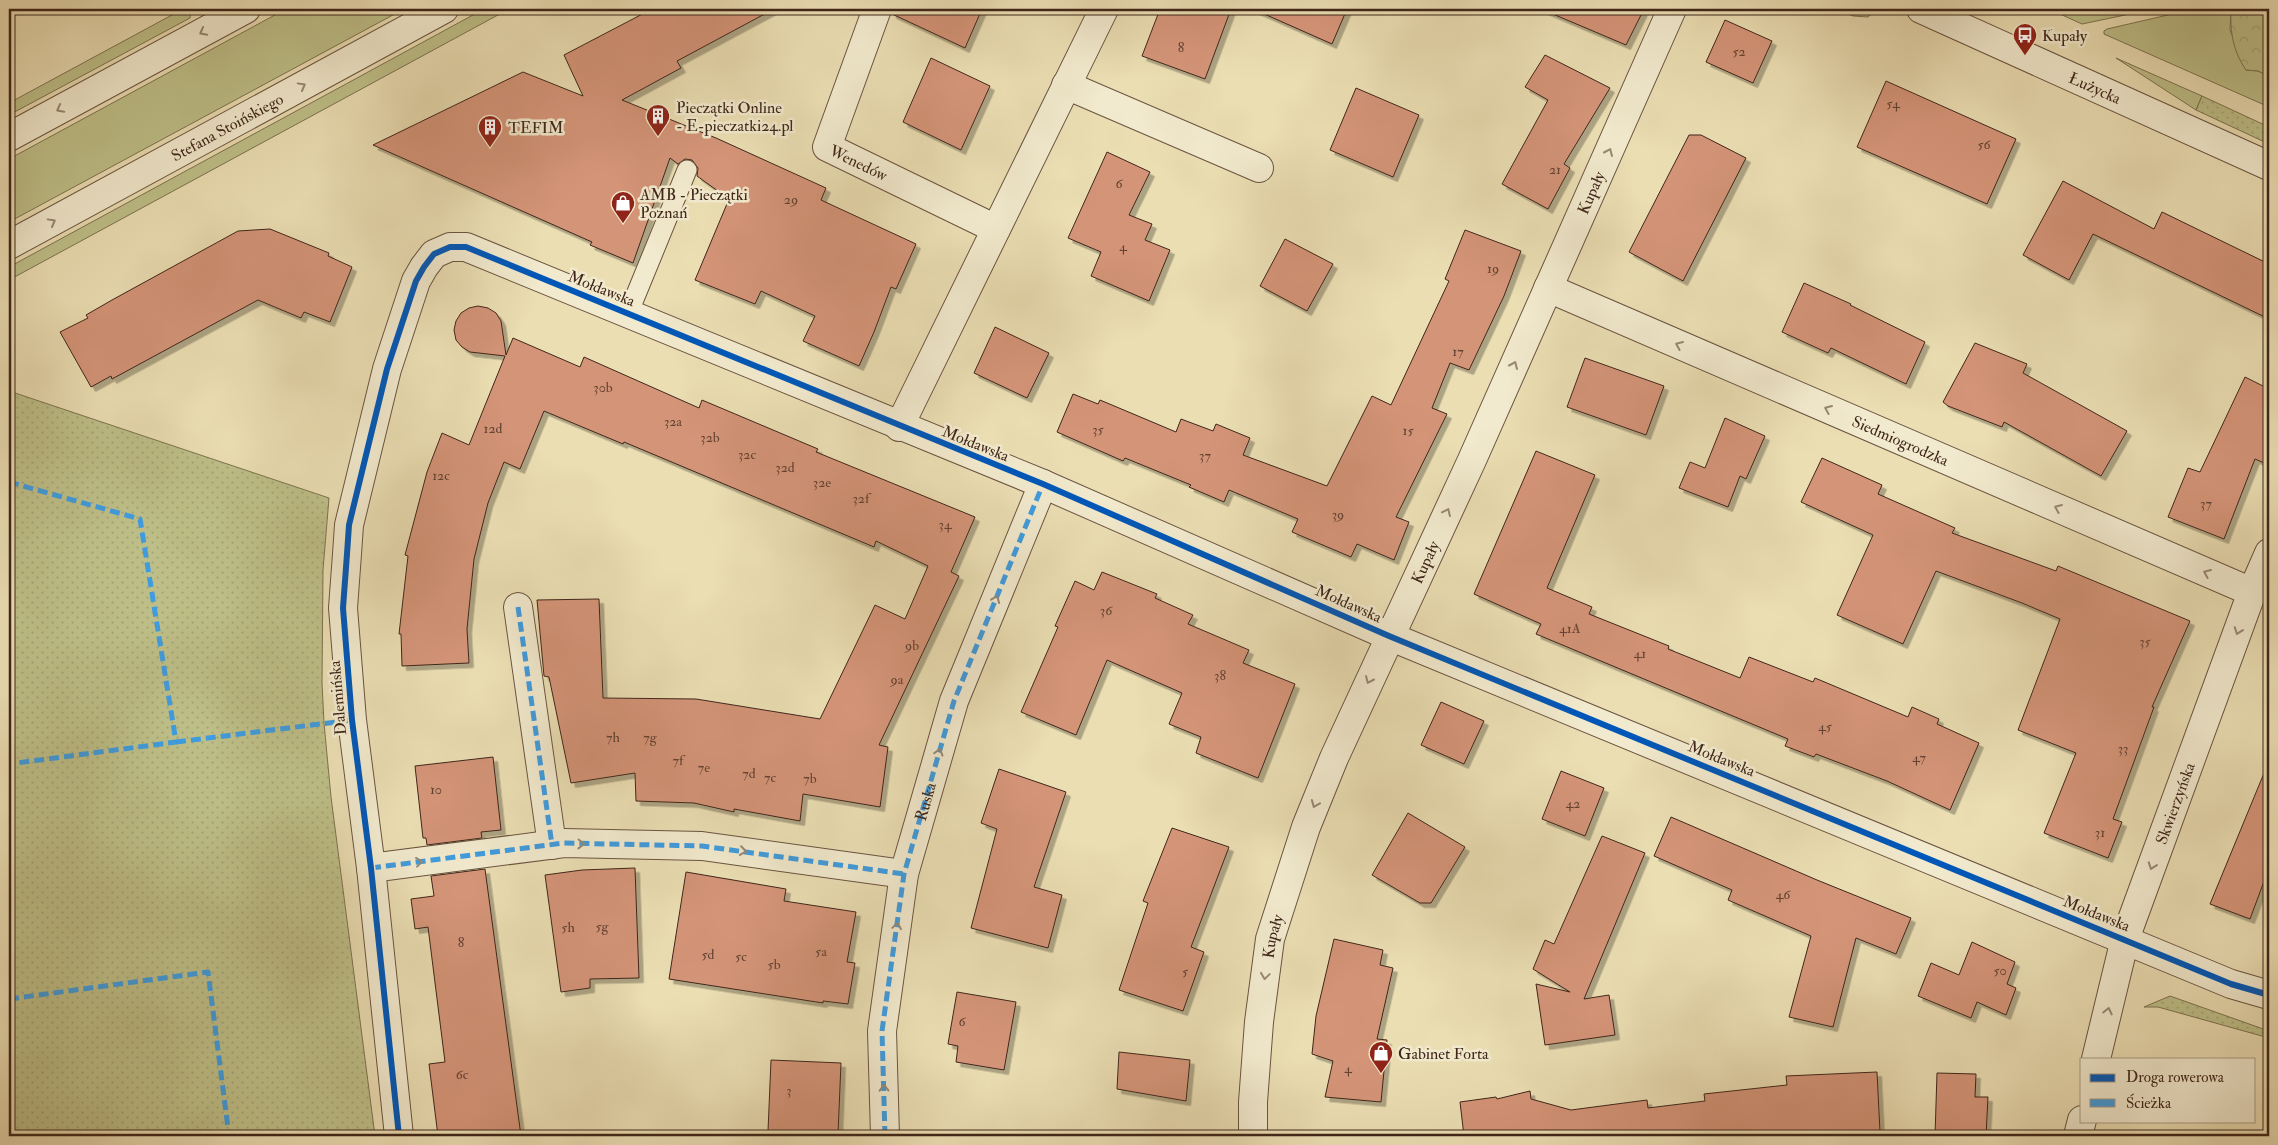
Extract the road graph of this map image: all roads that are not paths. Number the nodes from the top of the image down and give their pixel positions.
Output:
1 (246, 9) edge
2 (444, 9) edge
3 (877, 9) edge
4 (1104, 9) edge
5 (1672, 9) edge
6 (1921, 9) edge
7 (1066, 85) junction
8 (9, 137) edge
9 (2269, 166) edge
10 (1259, 168) dead end
11 (687, 170) dead end
12 (996, 229) junction
13 (9, 245) edge
14 (424, 267) joint
15 (1548, 288) junction
16 (628, 314) junction
17 (899, 427) junction
18 (1043, 484) junction
19 (2269, 553) edge
20 (2252, 592) junction
21 (518, 607) dead end
22 (1389, 636) junction
23 (552, 845) junction
24 (371, 868) junction
25 (904, 874) junction
26 (2125, 940) junction
27 (2269, 995) edge
28 (2096, 1058) edge
29 (2082, 1122) edge
30 (399, 1136) edge
31 (885, 1136) edge
32 (1253, 1136) edge
33 (2078, 1136) edge

1 -> 8 street
13 -> 2 street, Stefana Stoińskiego
3 - 12 street, Wenedów
4 - 7 street
15 -> 5 street, Kupały
6 - 9 street, Łużycka
7 - 10 street
7 - 12 street
11 - 16 lane
12 - 17 street
14 - 16 street, Mołdawska
14 - 24 street, Dalemińska
20 -> 15 street, Siedmiogrodzka
22 -> 15 street, Kupały
16 - 17 street, Mołdawska
17 - 18 street, Mołdawska
18 - 22 street, Mołdawska
25 -> 18 street, Ruska
19 - 20 street, Skwierzyńska
20 -> 26 street, Skwierzyńska
21 - 23 street
22 - 26 street, Mołdawska
22 -> 32 street, Kupały
24 -> 23 street
23 -> 25 street
24 - 30 street, Dalemińska
31 -> 25 street, Ruska
26 - 27 street, Mołdawska
28 -> 26 street, Skwierzyńska
29 - 33 street

